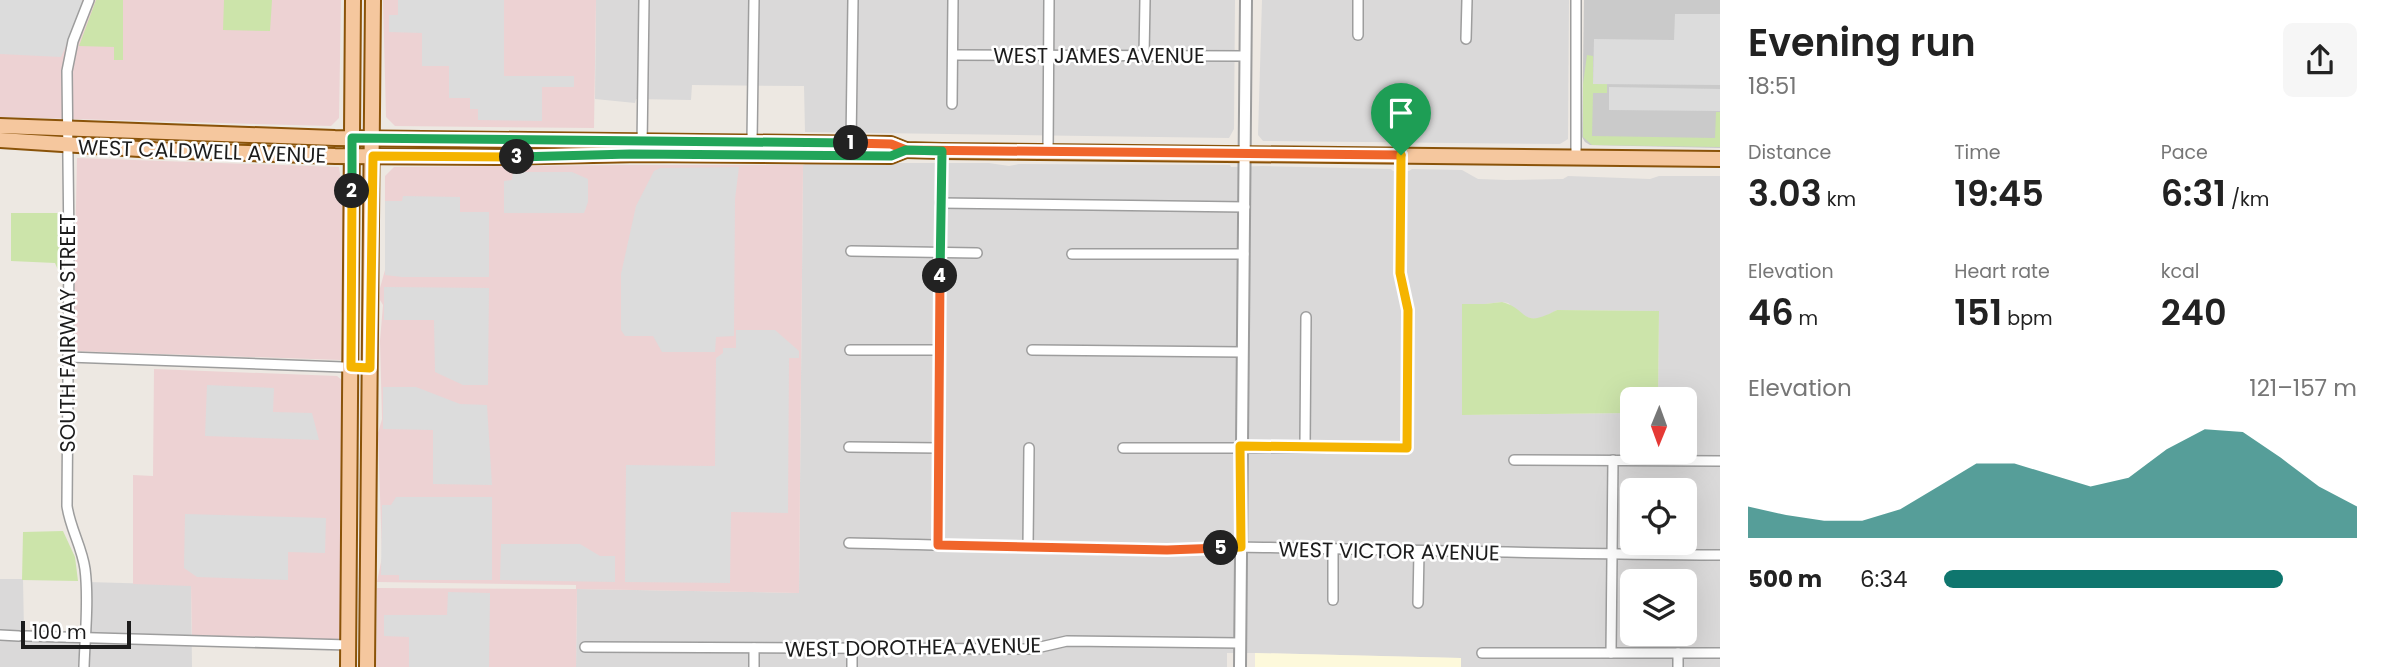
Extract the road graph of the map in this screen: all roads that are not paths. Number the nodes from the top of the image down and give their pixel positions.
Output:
1 (89, 0) edge
2 (353, 0) edge
3 (644, 0) edge
4 (754, 0) edge
5 (853, 0) edge
6 (953, 0) edge
7 (1049, 0) edge
8 (1145, 0) edge
9 (1246, 0) edge
10 (1358, 0) edge
11 (1467, 0) edge
12 (1576, 0) edge
13 (373, 1) edge
14 (1358, 35) dead end
15 (1466, 39) dead end
16 (953, 55) junction
17 (1049, 55) junction
18 (1144, 56) junction
19 (1245, 56) junction
20 (952, 104) dead end
21 (0, 126) edge
22 (67, 129) junction
23 (0, 134) edge
24 (352, 138) junction
25 (373, 138) junction
26 (0, 140) edge
27 (752, 141) junction
28 (851, 143) junction
29 (67, 145) junction
30 (642, 147) junction
31 (906, 150) junction
32 (942, 151) junction
33 (1048, 151) junction
34 (1245, 153) junction
35 (1401, 155) junction
36 (373, 156) junction
37 (772, 156) junction
38 (1576, 156) junction
39 (352, 157) junction
40 (1720, 159) edge
41 (940, 203) junction
42 (1245, 206) junction
43 (850, 251) dead end
44 (940, 252) junction
45 (977, 253) dead end
46 (1072, 254) dead end
47 (1244, 254) junction
48 (1306, 317) dead end
49 (850, 350) dead end
50 (939, 350) junction
51 (1032, 350) dead end
52 (1242, 352) junction
53 (68, 357) junction
54 (351, 367) junction
55 (370, 368) junction
56 (1240, 446) junction
57 (1305, 446) junction
58 (849, 447) dead end
59 (939, 448) junction
60 (1029, 448) dead end
61 (1123, 448) dead end
62 (1514, 460) dead end
63 (1613, 460) junction
64 (1720, 461) edge
65 (849, 543) dead end
66 (938, 545) junction
67 (1028, 547) junction
68 (1241, 547) junction
69 (1332, 550) junction
70 (1419, 552) junction
71 (1613, 554) junction
72 (1720, 555) edge
73 (1333, 600) dead end
74 (1418, 603) dead end
75 (0, 635) edge
76 (85, 638) junction
77 (1240, 643) junction
78 (348, 645) junction
79 (585, 647) dead end
80 (754, 648) junction
81 (852, 649) junction
82 (1482, 653) dead end
83 (1611, 653) junction
84 (1678, 653) junction
85 (1720, 653) edge
86 (84, 667) edge
87 (348, 667) edge
88 (367, 667) edge
89 (754, 667) edge
90 (852, 667) edge
91 (1240, 667) edge
92 (1678, 667) edge

1 - 22 street, SOUTH FAIRWAY STREET
2 - 24 main road
3 - 30 street
4 - 27 street
5 - 28 street
6 - 16 street
7 - 17 street
8 - 18 street
9 - 19 street
10 - 14 street
11 - 15 street
12 - 38 street
13 - 25 main road
16 - 17 street, WEST JAMES AVENUE
16 - 20 street
17 - 18 street, WEST JAMES AVENUE
17 - 33 street
18 - 19 street, WEST JAMES AVENUE
19 - 34 street
21 - 22 main road, WEST CALDWELL AVENUE
22 - 23 main road
22 - 24 main road, WEST CALDWELL AVENUE
22 - 29 street, SOUTH FAIRWAY STREET
24 - 25 main road, WEST CALDWELL AVENUE
24 - 39 main road
25 - 30 main road, WEST CALDWELL AVENUE
25 - 36 main road
26 - 29 main road, WEST CALDWELL AVENUE
27 - 28 main road, WEST CALDWELL AVENUE
27 - 30 main road, WEST CALDWELL AVENUE
28 - 31 main road, WEST CALDWELL AVENUE
28 - 37 main road
29 - 39 main road, WEST CALDWELL AVENUE
29 - 53 street, SOUTH FAIRWAY STREET
30 - 36 main road, WEST CALDWELL AVENUE
30 - 37 main road, WEST CALDWELL AVENUE
31 - 32 main road, WEST CALDWELL AVENUE
31 - 37 main road, WEST CALDWELL AVENUE
32 - 33 main road, WEST CALDWELL AVENUE
32 - 41 street
33 - 34 main road, WEST CALDWELL AVENUE
34 - 35 main road, WEST CALDWELL AVENUE
34 - 42 street
35 - 38 main road, WEST CALDWELL AVENUE
35 - 57 street
36 - 39 main road, WEST CALDWELL AVENUE
36 - 55 main road
38 - 40 main road, WEST CALDWELL AVENUE
39 - 54 main road
41 - 42 street
41 - 44 street
42 - 47 street
43 - 44 street
44 - 45 street
44 - 50 street
46 - 47 street
47 - 52 street
48 - 57 street
49 - 50 street
50 - 59 street
51 - 52 street
52 - 56 street
53 - 54 street
53 - 76 street, SOUTH FAIRWAY STREET
54 - 55 street
54 - 78 main road
55 - 88 main road
56 - 57 street
56 - 61 street
56 - 68 street
58 - 59 street
59 - 66 street
60 - 67 street
62 - 63 street
63 - 64 street
63 - 71 street
65 - 66 street, WEST VICTOR AVENUE
66 - 67 street, WEST VICTOR AVENUE
67 - 68 street, WEST VICTOR AVENUE
68 - 69 street, WEST VICTOR AVENUE
68 - 77 street
69 - 70 street, WEST VICTOR AVENUE
69 - 73 street
70 - 71 street, WEST VICTOR AVENUE
70 - 74 street
71 - 72 street, WEST VICTOR AVENUE
71 - 83 street
75 - 76 street
76 - 78 street
76 - 86 street, SOUTH FAIRWAY STREET
77 - 81 street, WEST DOROTHEA AVENUE
77 - 91 street
78 - 87 main road
79 - 80 street, WEST DOROTHEA AVENUE
80 - 81 street, WEST DOROTHEA AVENUE
80 - 89 street
81 - 90 street
82 - 83 street
83 - 84 street
84 - 85 street
84 - 92 street

